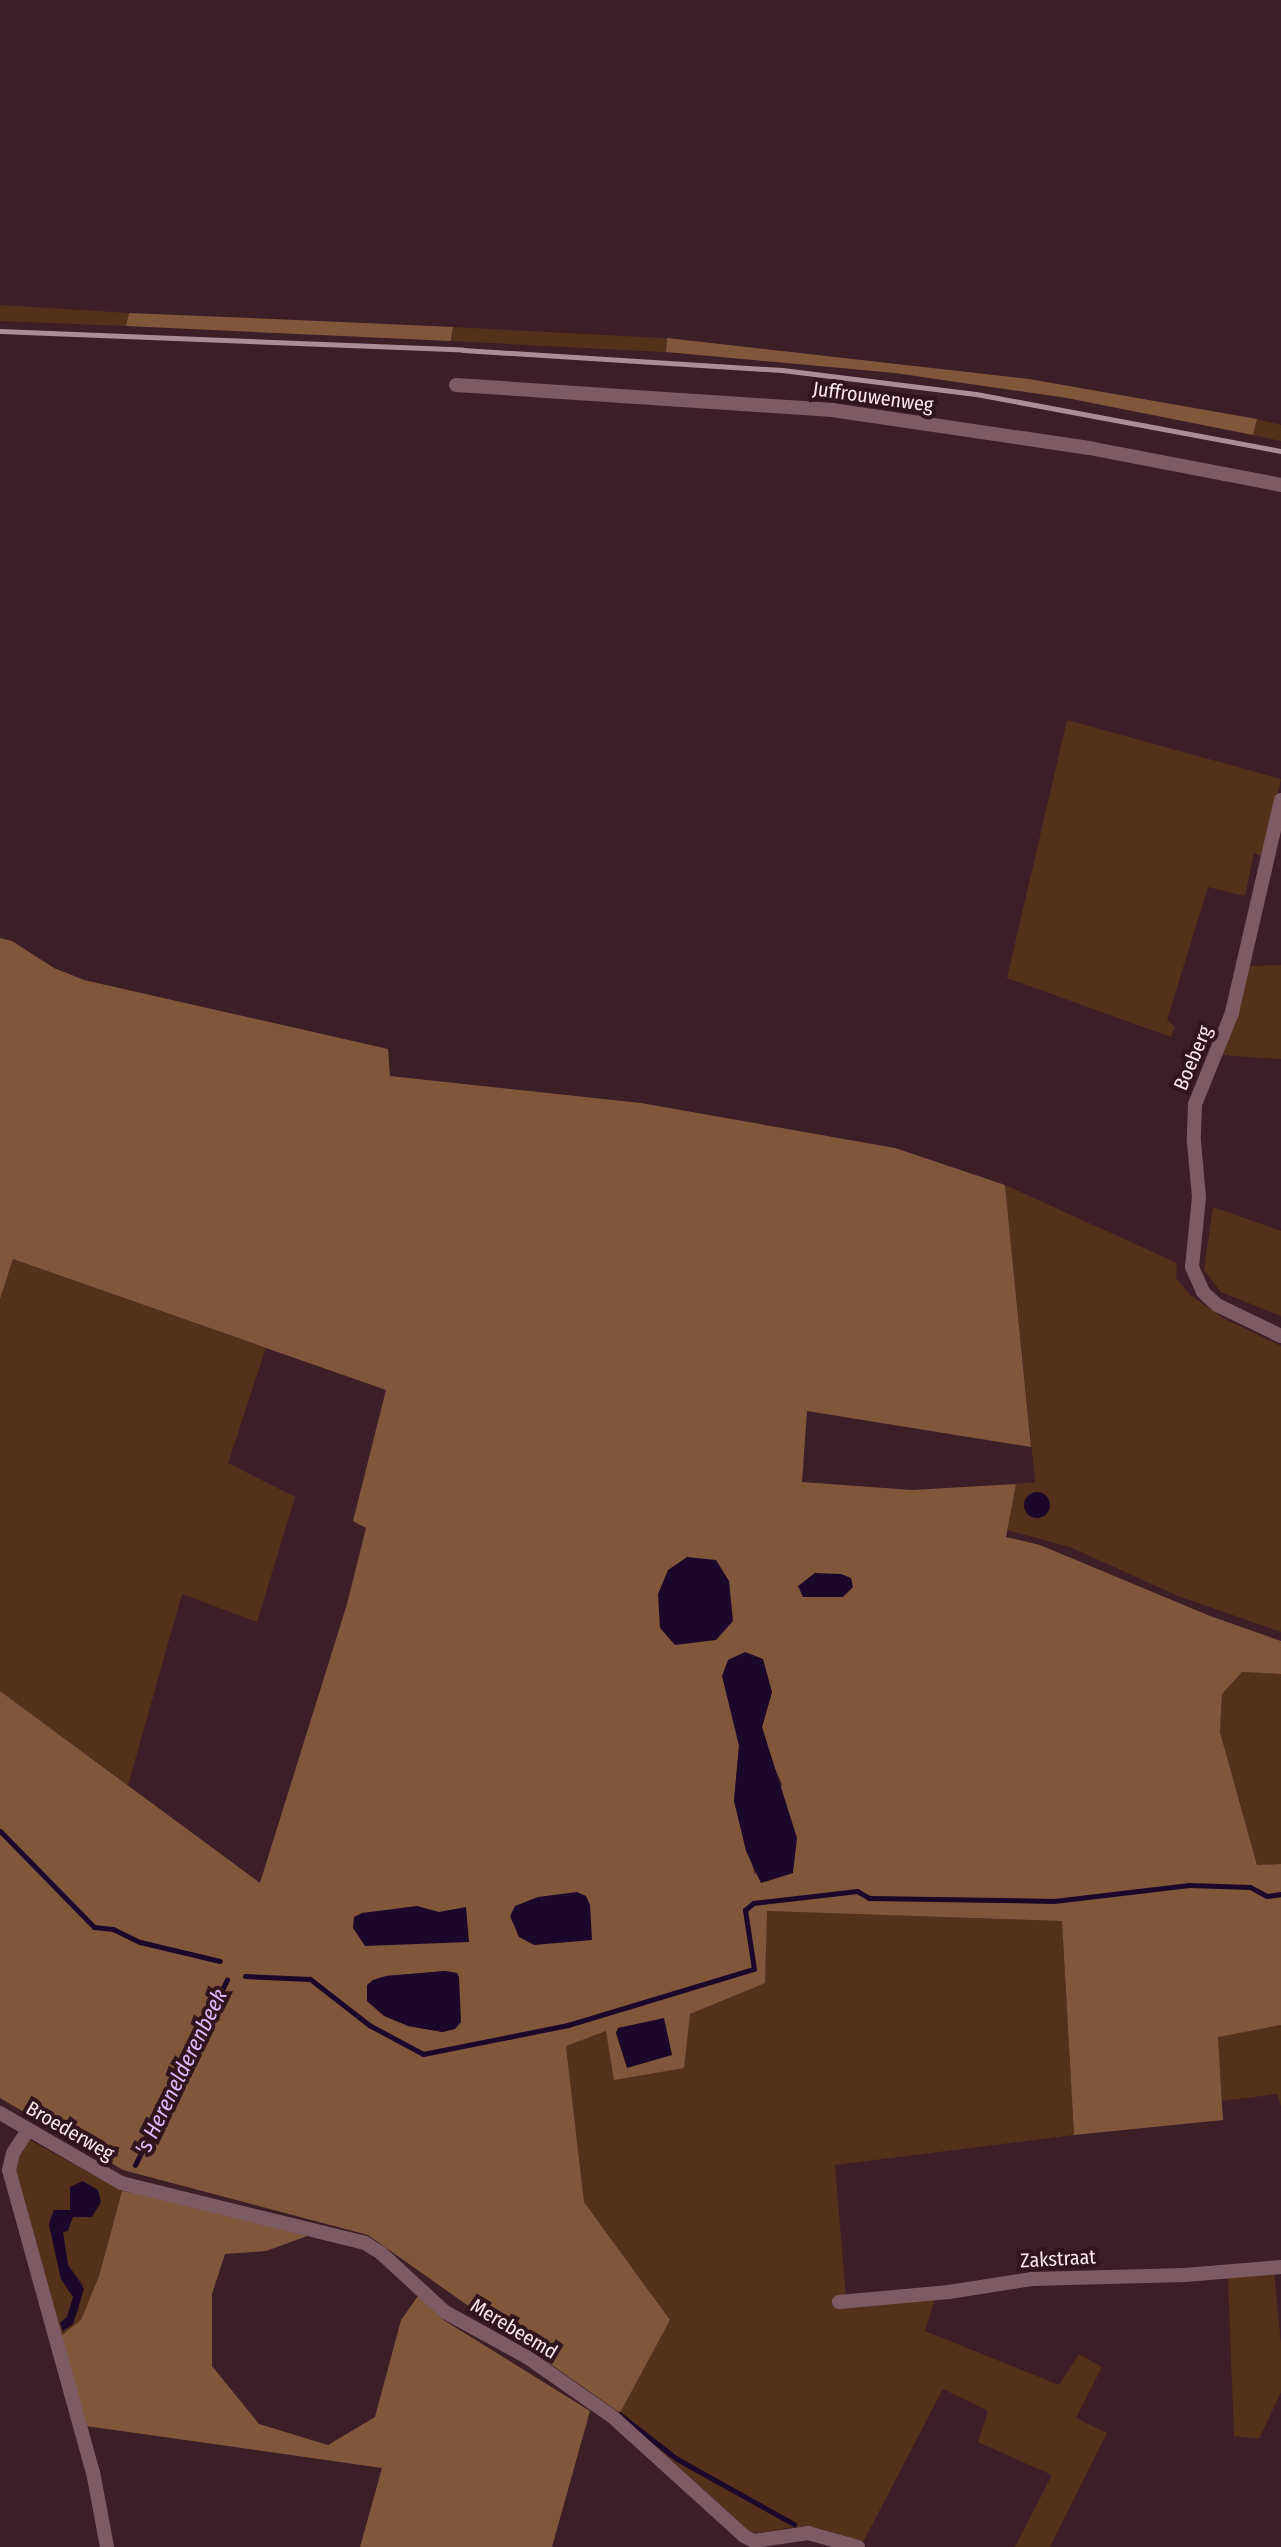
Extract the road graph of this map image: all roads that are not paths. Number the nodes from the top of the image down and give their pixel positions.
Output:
1 (456, 385) dead end
2 (1281, 485) edge
3 (1281, 800) edge
4 (1281, 1336) edge
5 (0, 2113) edge
6 (28, 2130) junction
7 (121, 2183) joint
8 (1281, 2267) edge
9 (839, 2302) dead end
10 (107, 2547) edge
11 (858, 2547) edge

1 - 2 street, Juffrouwenweg
3 - 4 street, Boeberg
5 - 6 street, Broederweg
6 - 7 street, Broederweg
6 - 10 street
7 - 11 street, Merebeemd
8 - 9 street, Zakstraat

